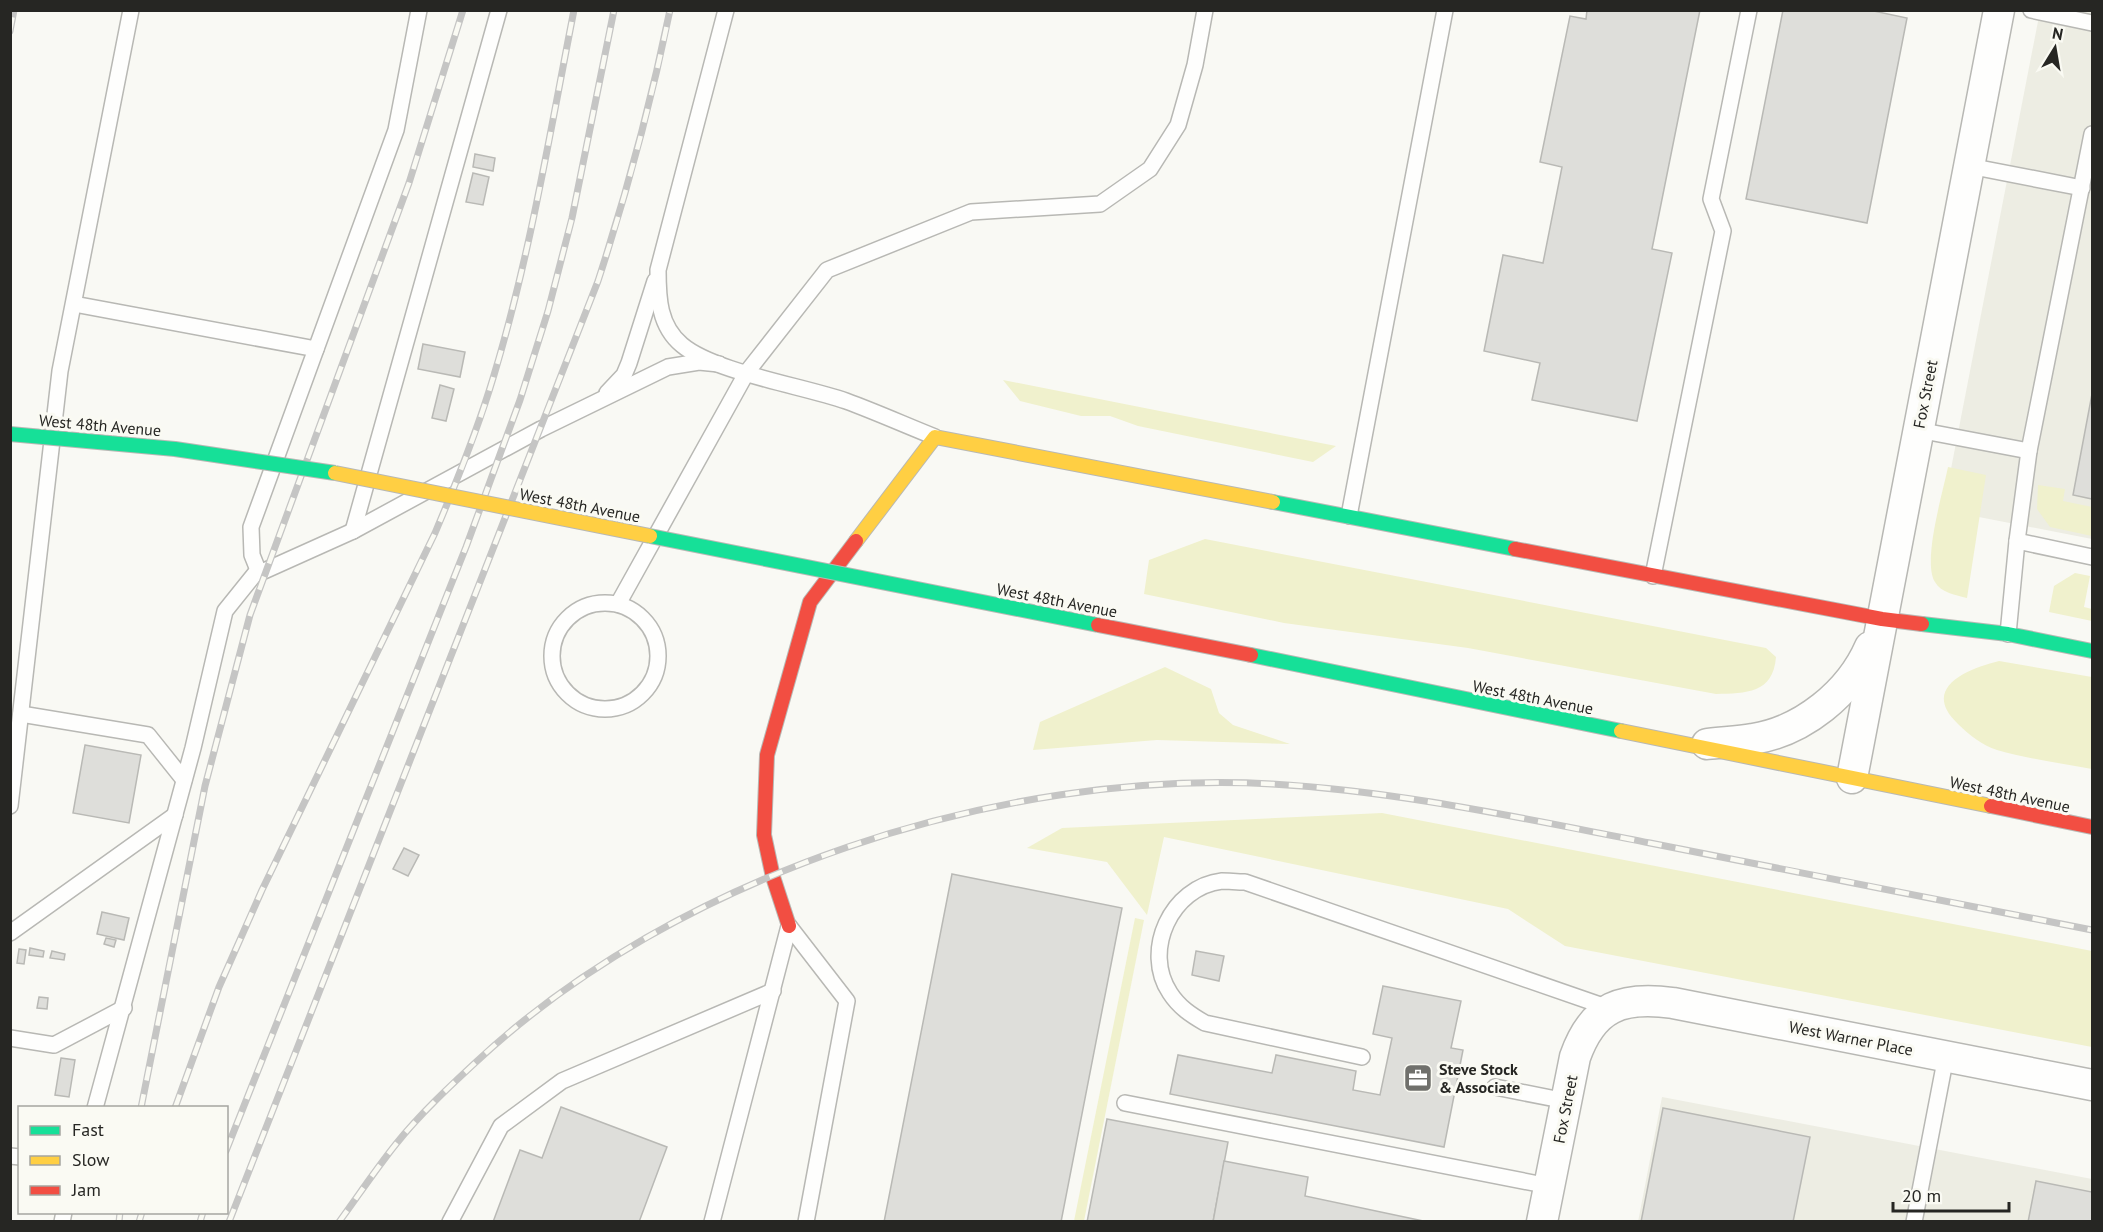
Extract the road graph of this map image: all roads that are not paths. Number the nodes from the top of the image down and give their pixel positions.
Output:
1 (131, 10) edge
2 (419, 10) edge
3 (499, 10) edge
4 (726, 10) edge
5 (1205, 10) edge
6 (1445, 10) edge
7 (1749, 10) edge
8 (1999, 10) edge
9 (2031, 10) edge
10 (2092, 23) edge
11 (2092, 134) edge
12 (1969, 166) junction
13 (2082, 188) junction
14 (658, 270) junction
15 (74, 304) junction
16 (316, 349) junction
17 (719, 364) junction
18 (747, 372) junction
19 (602, 398) junction
20 (1918, 430) junction
21 (10, 434) edge
22 (935, 437) junction
23 (2029, 451) junction
24 (1349, 516) junction
25 (353, 531) junction
26 (2017, 541) junction
27 (2092, 556) edge
28 (258, 570) junction
29 (1653, 576) junction
30 (618, 604) junction
31 (1882, 619) junction
32 (2008, 634) junction
33 (2092, 651) edge
34 (21, 714) junction
35 (1690, 745) junction
36 (1852, 778) junction
37 (184, 780) junction
38 (10, 806) edge
39 (175, 815) junction
40 (2092, 827) edge
41 (789, 926) junction
42 (10, 933) edge
43 (773, 991) junction
44 (124, 1008) junction
45 (1609, 1008) junction
46 (10, 1038) edge
47 (1362, 1056) dead end
48 (1946, 1056) junction
49 (2092, 1085) edge
50 (1495, 1088) dead end
51 (1566, 1101) junction
52 (1125, 1103) dead end
53 (95, 1106) edge
54 (1549, 1186) junction
55 (450, 1221) edge
56 (712, 1221) edge
57 (806, 1221) edge
58 (1542, 1221) edge
59 (1914, 1221) edge

1 - 15 lane
2 - 16 lane
3 - 25 lane
4 - 14 lane
5 - 18 lane
6 - 24 lane
7 - 29 lane
8 - 12 street, Fox Street
9 - 10 lane
11 - 13 lane
12 - 13 lane
12 - 20 street, Fox Street
13 - 23 lane
14 - 17 lane
14 - 19 lane
15 - 16 lane
15 - 34 lane
16 - 28 lane
17 - 18 lane
17 - 19 lane
18 - 22 lane
18 - 30 lane
19 - 25 lane
20 - 23 lane
20 - 31 street, Fox Street
21 - 35 street, West 48th Avenue, bridge
22 - 24 street
22 - 41 street
23 - 26 lane
24 - 29 street
25 - 28 lane
26 - 27 lane
26 - 32 lane
28 - 37 lane
29 - 31 street
30 - 30 lane
31 - 32 street
31 - 35 street
31 - 36 street, Fox Street
32 - 33 street
34 - 37 lane
34 - 38 lane
35 - 36 street, West 48th Avenue
36 - 40 street, West 48th Avenue
37 - 39 lane
39 - 42 lane
39 - 44 lane
41 - 43 lane
41 - 57 lane
43 - 55 lane
43 - 56 lane
44 - 46 lane
44 - 53 lane
45 - 47 lane
45 - 48 street, West Warner Place
45 - 51 street, Fox Street
48 - 49 street, West Warner Place
48 - 59 lane
50 - 51 lane
51 - 54 street, Fox Street
52 - 54 lane
54 - 58 street, Fox Street

